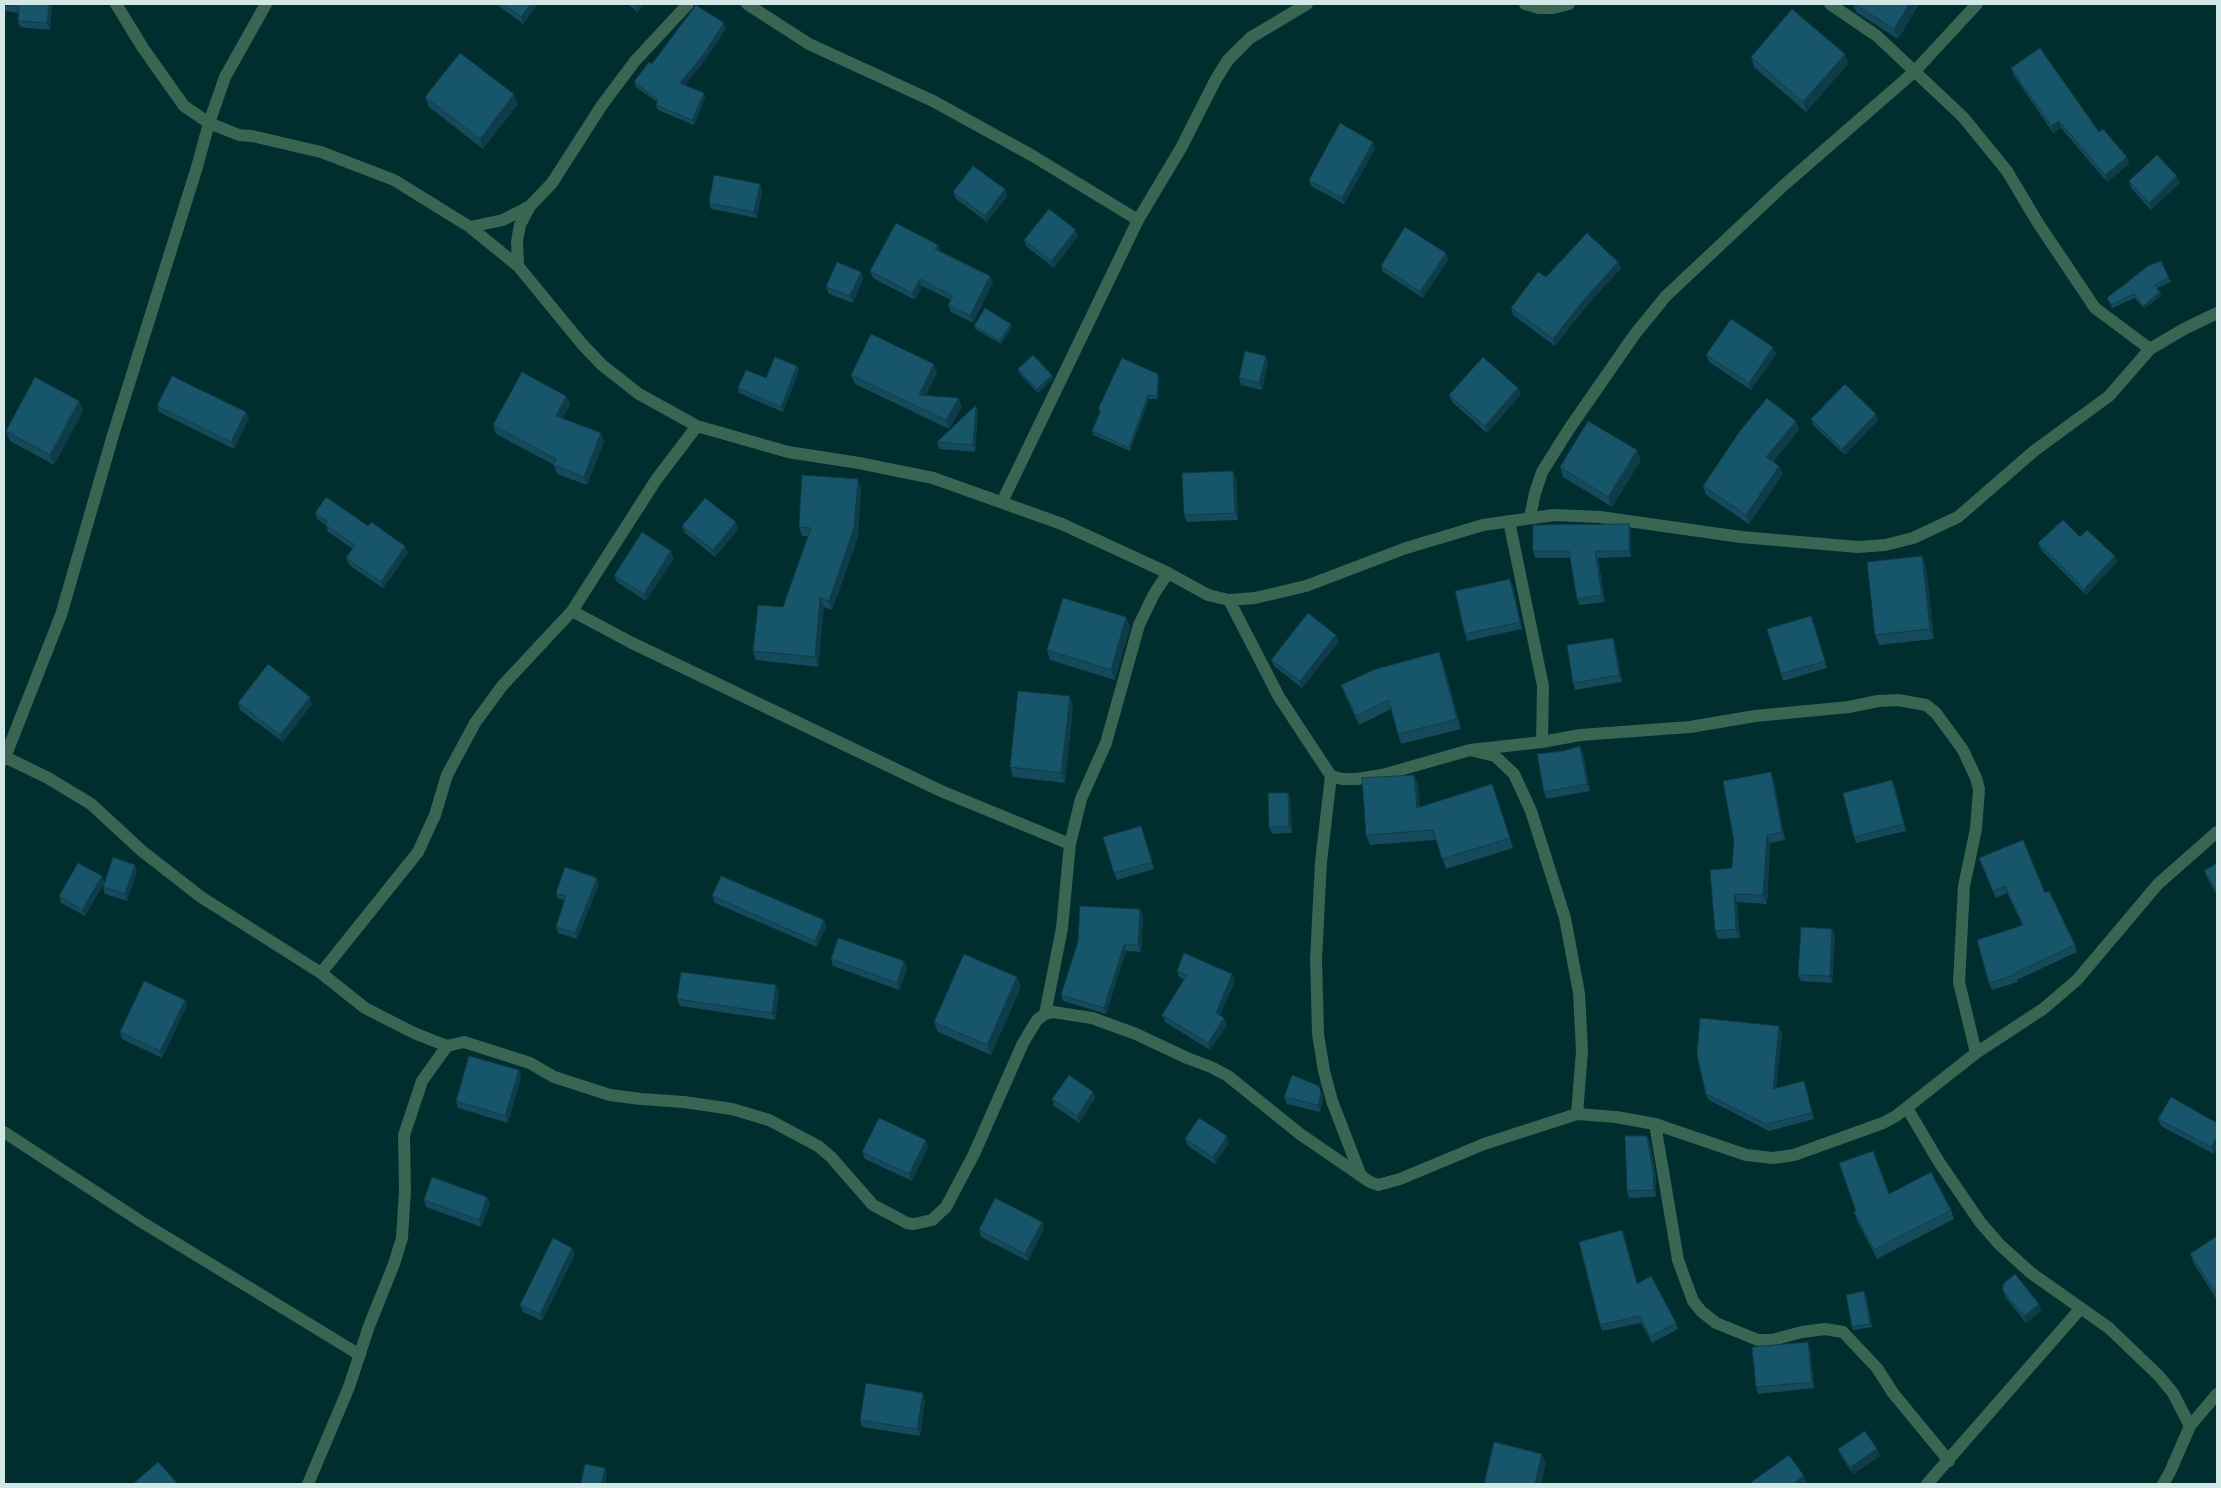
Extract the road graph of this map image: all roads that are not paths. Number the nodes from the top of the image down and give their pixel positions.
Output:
1 (116, 4) edge
2 (266, 4) edge
3 (688, 4) edge
4 (747, 4) edge
5 (1307, 4) edge
6 (1525, 4) edge
7 (1569, 4) edge
8 (1830, 4) edge
9 (1977, 4) edge
10 (1914, 72) junction
11 (209, 123) junction
12 (530, 206) junction
13 (1138, 220) junction
14 (470, 226) junction
15 (518, 266) junction
16 (2217, 313) edge
17 (2150, 349) junction
18 (697, 426) junction
19 (1002, 502) junction
20 (1530, 517) junction
21 (1509, 521) junction
22 (1168, 573) junction
23 (1229, 600) junction
24 (572, 611) junction
25 (1542, 742) junction
26 (1470, 750) junction
27 (4, 758) edge
28 (1331, 776) junction
29 (2217, 832) edge
30 (1070, 844) junction
31 (321, 973) junction
32 (1045, 1014) junction
33 (447, 1046) junction
34 (1976, 1053) junction
35 (1907, 1108) junction
36 (1577, 1114) junction
37 (1655, 1124) junction
38 (4, 1132) edge
39 (1361, 1176) junction
40 (2081, 1308) junction
41 (360, 1355) junction
42 (2217, 1394) edge
43 (2190, 1426) junction
44 (1949, 1461) junction
45 (308, 1484) edge
46 (1927, 1484) edge
47 (2163, 1484) edge

1 - 11 street
2 - 11 street
3 - 12 street
4 - 13 street
5 - 13 street
6 - 7 street
8 - 10 street
9 - 10 street
10 - 17 street
10 - 20 street
11 - 14 street
11 - 27 street
12 - 14 street
12 - 15 street
13 - 19 street
14 - 15 street
15 - 18 street
16 - 17 street
17 - 20 street
18 - 19 street
18 - 24 street
19 - 22 street
20 - 21 street
21 - 23 street
21 - 25 street
22 - 23 street
22 - 30 street
23 - 28 street
24 - 30 street
24 - 31 street
25 - 26 street
25 - 34 street
26 - 28 street
26 - 36 street
27 - 31 street
28 - 39 street
29 - 34 street
30 - 32 street
31 - 33 street
32 - 33 street
32 - 39 street
33 - 41 street
34 - 35 street
35 - 37 street
35 - 40 street
36 - 37 street
36 - 39 street
37 - 44 street
38 - 41 street
40 - 43 street
40 - 44 street
41 - 45 street
42 - 43 street
43 - 47 street
44 - 46 street

